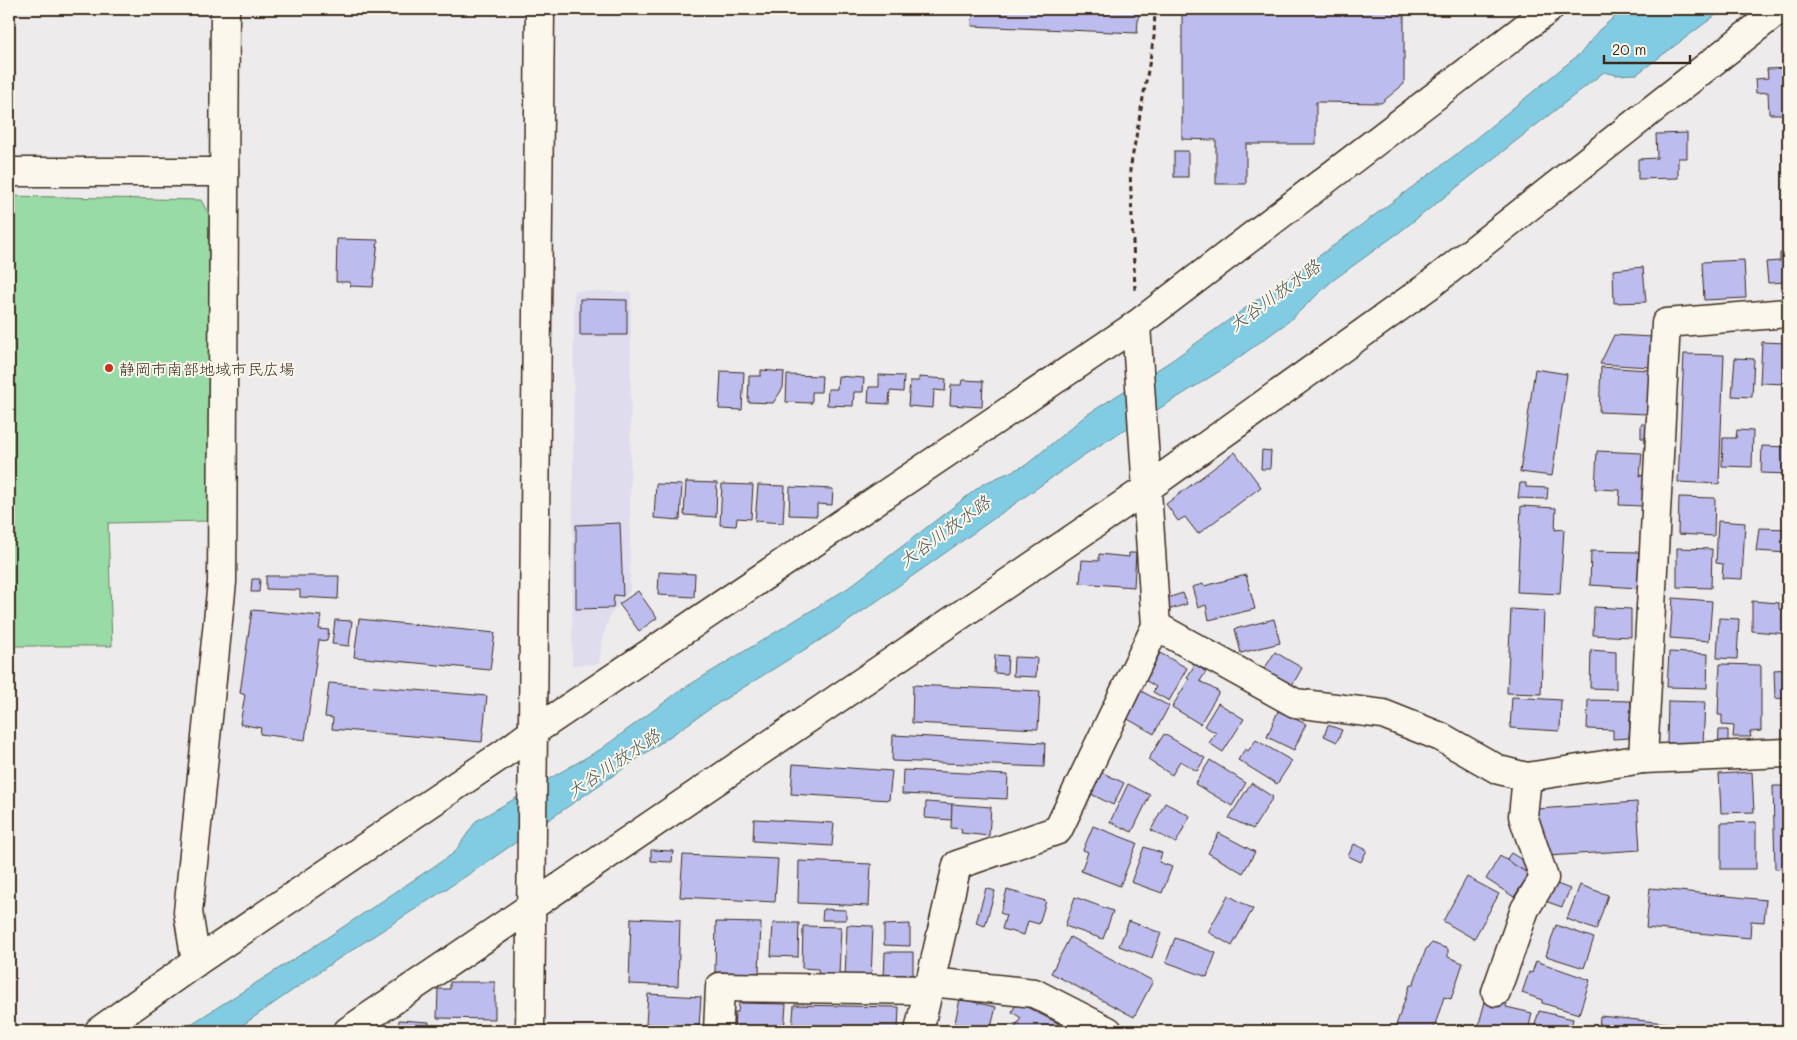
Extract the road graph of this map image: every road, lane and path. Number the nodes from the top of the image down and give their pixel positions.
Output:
1 (226, 9) edge
2 (540, 9) edge
3 (1154, 9) edge
4 (1549, 9) edge
5 (1780, 9) edge
6 (9, 172) edge
7 (224, 172) junction
8 (1788, 313) edge
9 (1136, 326) junction
10 (1146, 489) junction
11 (1156, 626) junction
12 (533, 740) junction
13 (1788, 753) edge
14 (1643, 760) junction
15 (1527, 777) junction
16 (530, 899) junction
17 (196, 962) junction
18 (930, 986) junction
19 (1496, 992) dead end
20 (99, 1031) edge
21 (348, 1031) edge
22 (530, 1031) edge
23 (718, 1031) edge
24 (920, 1031) edge
25 (1108, 1031) edge

1 - 7 street
2 - 12 street
3 - 9 path
4 - 9 street
5 - 10 street
6 - 7 street
7 - 17 street
8 - 14 street
9 - 10 street
9 - 12 street
10 - 11 street
10 - 16 street
11 - 15 street
11 - 18 street
12 - 16 street
12 - 17 street
13 - 14 street
14 - 15 street
15 - 19 street
16 - 21 street
16 - 22 street
17 - 20 street
18 - 23 street
18 - 24 street
18 - 25 street

